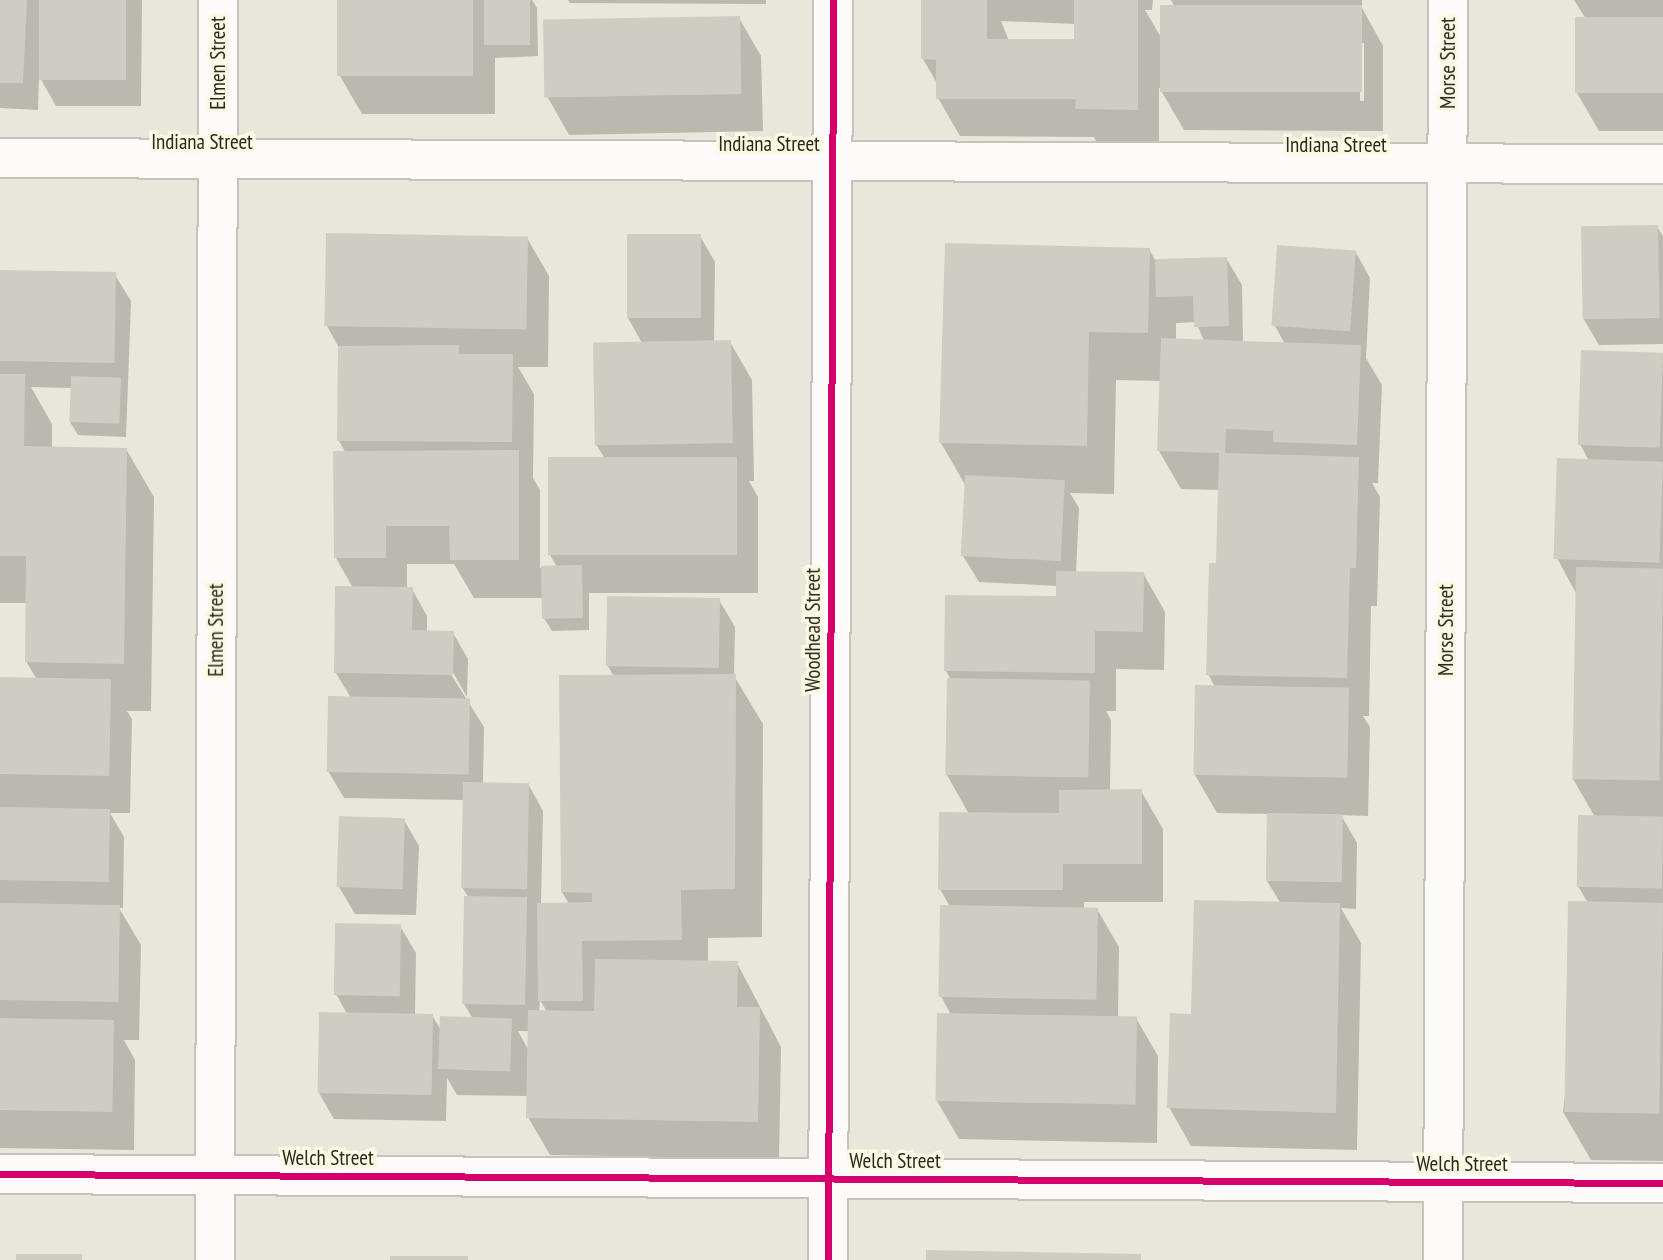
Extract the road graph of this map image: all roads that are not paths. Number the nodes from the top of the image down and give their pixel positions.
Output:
1 (218, 0) edge
2 (833, 0) edge
3 (1448, 0) edge
4 (0, 158) edge
5 (218, 159) junction
6 (832, 162) junction
7 (1448, 163) junction
8 (1663, 164) edge
9 (0, 1174) edge
10 (215, 1175) junction
11 (828, 1178) junction
12 (1443, 1182) junction
13 (1663, 1183) edge
14 (215, 1260) edge
15 (828, 1260) edge
16 (1443, 1260) edge

1 - 5 street, Elmen Street
2 - 6 street, Woodhead Street
3 - 7 street, Morse Street
4 - 5 street, Indiana Street
5 - 6 street, Indiana Street
5 - 10 street, Elmen Street
6 - 7 street, Indiana Street
6 - 11 street, Woodhead Street
7 - 8 street, Indiana Street
7 - 12 street, Morse Street
9 - 10 street, Welch Street
10 - 11 street, Welch Street
10 - 14 street, Elmen Street
11 - 12 street, Welch Street
11 - 15 street, Woodhead Street
12 - 13 street, Welch Street
12 - 16 street, Morse Street

